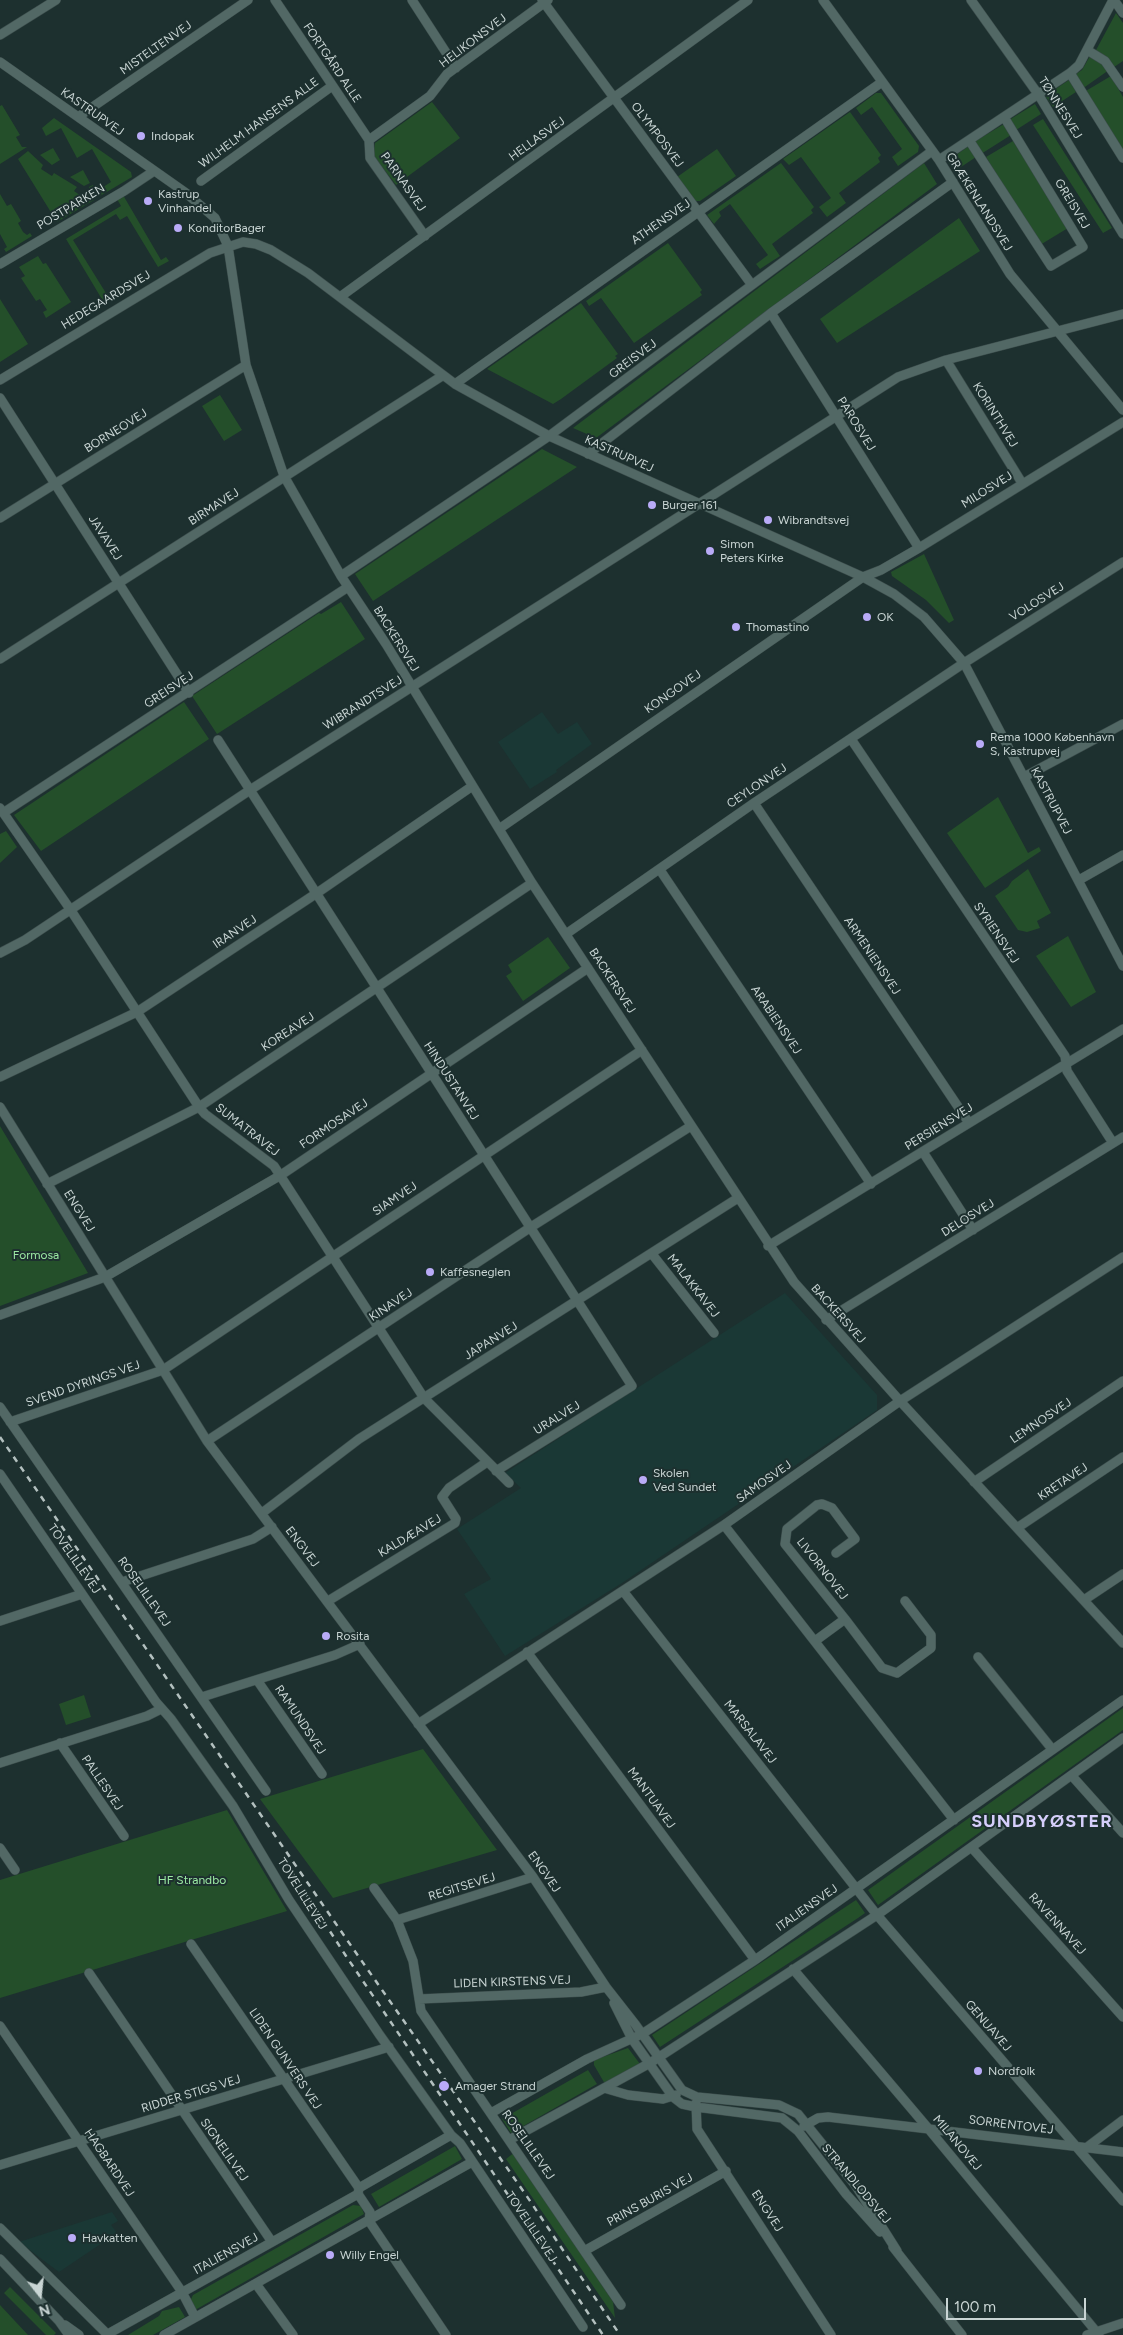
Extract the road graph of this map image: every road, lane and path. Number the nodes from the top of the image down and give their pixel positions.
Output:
1 (56, 0) edge
2 (248, 0) edge
3 (275, 0) edge
4 (412, 0) edge
5 (748, 0) edge
6 (822, 0) edge
7 (970, 0) edge
8 (1113, 0) edge
9 (545, 1) edge
10 (1123, 12) edge
11 (0, 36) edge
12 (1087, 50) junction
13 (0, 62) edge
14 (456, 68) junction
15 (1070, 73) junction
16 (882, 82) junction
17 (332, 86) junction
18 (1123, 87) edge
19 (1038, 94) junction
20 (613, 98) junction
21 (78, 117) junction
22 (1004, 117) junction
23 (369, 140) junction
24 (969, 140) junction
25 (932, 151) junction
26 (1123, 158) edge
27 (939, 160) junction
28 (154, 171) junction
29 (202, 181) dead end
30 (953, 182) junction
31 (698, 211) junction
32 (1123, 234) edge
33 (425, 236) junction
34 (228, 246) junction
35 (0, 264) edge
36 (752, 285) junction
37 (340, 297) junction
38 (771, 314) junction
39 (1123, 314) edge
40 (1056, 332) junction
41 (946, 360) junction
42 (246, 365) junction
43 (442, 376) junction
44 (0, 380) edge
45 (455, 384) junction
46 (0, 398) edge
47 (1123, 410) edge
48 (836, 417) junction
49 (1123, 422) edge
50 (549, 436) junction
51 (588, 454) junction
52 (284, 476) junction
53 (1022, 483) junction
54 (56, 484) junction
55 (698, 504) junction
56 (0, 518) edge
57 (919, 548) junction
58 (1123, 562) edge
59 (341, 576) junction
60 (863, 577) junction
61 (119, 582) junction
62 (348, 587) junction
63 (0, 659) edge
64 (964, 663) junction
65 (411, 688) junction
66 (189, 693) junction
67 (1123, 724) edge
68 (851, 739) junction
69 (218, 740) dead end
70 (1024, 777) junction
71 (471, 787) junction
72 (250, 790) junction
73 (754, 803) junction
74 (3, 816) edge
75 (499, 829) junction
76 (1123, 855) edge
77 (660, 870) junction
78 (1079, 880) junction
79 (532, 883) junction
80 (317, 893) junction
81 (70, 909) junction
82 (566, 934) junction
83 (0, 953) edge
84 (1123, 966) edge
85 (588, 968) junction
86 (377, 988) junction
87 (137, 1012) junction
88 (1123, 1029) edge
89 (642, 1050) junction
90 (1066, 1063) junction
91 (431, 1074) junction
92 (0, 1077) edge
93 (0, 1107) edge
94 (199, 1107) junction
95 (969, 1123) junction
96 (691, 1126) junction
97 (1123, 1137) edge
98 (1113, 1143) junction
99 (923, 1152) junction
100 (484, 1155) junction
101 (280, 1175) junction
102 (47, 1184) junction
103 (871, 1184) junction
104 (738, 1198) junction
105 (530, 1227) junction
106 (973, 1230) junction
107 (768, 1246) junction
108 (652, 1254) junction
109 (332, 1257) junction
110 (1123, 1257) edge
111 (105, 1277) junction
112 (577, 1301) junction
113 (0, 1315) edge
114 (826, 1320) junction
115 (378, 1329) junction
116 (714, 1333) dead end
117 (163, 1370) junction
118 (1123, 1381) edge
119 (632, 1386) joint
120 (424, 1398) junction
121 (900, 1402) junction
122 (0, 1407) edge
123 (10, 1422) junction
124 (208, 1441) junction
125 (1123, 1457) edge
126 (487, 1462) junction
127 (496, 1471) junction
128 (0, 1474) edge
129 (974, 1482) junction
130 (509, 1484) dead end
131 (262, 1513) junction
132 (724, 1525) junction
133 (272, 1527) junction
134 (1017, 1528) junction
135 (836, 1553) dead end
136 (1123, 1574) edge
137 (122, 1582) junction
138 (623, 1591) junction
139 (82, 1594) junction
140 (1084, 1600) junction
141 (328, 1601) junction
142 (905, 1601) dead end
143 (845, 1618) junction
144 (0, 1620) edge
145 (815, 1642) junction
146 (1123, 1643) edge
147 (360, 1644) junction
148 (527, 1652) junction
149 (978, 1657) dead end
150 (257, 1680) junction
151 (202, 1697) junction
152 (1123, 1700) edge
153 (161, 1709) junction
154 (418, 1724) junction
155 (1123, 1738) edge
156 (60, 1743) junction
157 (1052, 1749) junction
158 (0, 1763) edge
159 (322, 1774) dead end
160 (1072, 1776) junction
161 (266, 1791) dead end
162 (954, 1820) junction
163 (1123, 1833) edge
164 (124, 1836) dead end
165 (0, 1848) edge
166 (972, 1848) junction
167 (15, 1870) dead end
168 (533, 1877) junction
169 (374, 1888) dead end
170 (856, 1889) junction
171 (877, 1915) junction
172 (398, 1920) junction
173 (192, 1944) dead end
174 (755, 1960) junction
175 (793, 1969) junction
176 (89, 1973) dead end
177 (606, 1987) junction
178 (419, 1999) junction
179 (1123, 2017) edge
180 (0, 2026) edge
181 (642, 2034) junction
182 (632, 2039) junction
183 (389, 2047) junction
184 (654, 2061) junction
185 (284, 2079) junction
186 (604, 2088) junction
187 (682, 2090) junction
188 (673, 2097) junction
189 (697, 2097) junction
190 (696, 2107) junction
191 (181, 2110) junction
192 (491, 2113) junction
193 (1123, 2120) edge
194 (807, 2124) junction
195 (928, 2128) junction
196 (798, 2131) junction
197 (451, 2135) junction
198 (79, 2140) junction
199 (509, 2140) junction
200 (1074, 2145) junction
201 (1086, 2148) junction
202 (1123, 2152) edge
203 (472, 2162) junction
204 (0, 2165) edge
205 (726, 2171) junction
206 (358, 2191) junction
207 (1123, 2201) edge
208 (369, 2220) junction
209 (0, 2228) edge
210 (272, 2242) junction
211 (586, 2250) junction
212 (897, 2251) junction
213 (0, 2259) edge
214 (256, 2284) junction
215 (182, 2292) junction
216 (621, 2305) dead end
217 (195, 2317) junction
218 (59, 2321) junction
219 (1123, 2323) edge
220 (583, 2326) dead end
221 (1098, 2333) edge
222 (69, 2335) edge
223 (79, 2335) edge
224 (106, 2335) edge
225 (164, 2335) edge
226 (293, 2335) edge
227 (446, 2335) edge
228 (831, 2335) edge
229 (962, 2335) edge
230 (1087, 2335) edge

1 - 11 street
2 - 21 street, MISTELTENVEJ
3 - 17 street, FORTGÅRD ALLE
4 - 14 street
5 - 20 street, HELLASVEJ
6 - 16 street, GRÆKENLANDSVEJ
7 - 19 street, TØNNESVEJ
8 - 10 street
8 - 12 street
9 - 14 street, HELIKONSVEJ
9 - 20 street, OLYMPOSVEJ
12 - 15 street
12 - 18 street
13 - 21 street, KASTRUPVEJ
14 - 23 street, HELIKONSVEJ
15 - 19 street
15 - 26 street
16 - 25 street, GRÆKENLANDSVEJ
16 - 31 street, ATHENSVEJ
17 - 23 street, FORTGÅRD ALLE
17 - 29 street, WILHELM HANSENS ALLE
19 - 22 street
19 - 32 street, TØNNESVEJ
20 - 31 street, OLYMPOSVEJ
20 - 33 street, HELLASVEJ
21 - 28 street, KASTRUPVEJ
22 - 24 street
22 - 24 street, GREISVEJ
23 - 33 street, PARNASVEJ
24 - 27 street
25 - 27 street, GRÆKENLANDSVEJ
25 - 36 street, GREISVEJ
27 - 30 street, GRÆKENLANDSVEJ
28 - 34 street, KASTRUPVEJ
28 - 35 street, POSTPARKEN
30 - 38 street
30 - 40 street, GRÆKENLANDSVEJ
31 - 36 street, OLYMPOSVEJ
31 - 45 street, ATHENSVEJ
33 - 37 street, HELLASVEJ
34 - 37 street, KASTRUPVEJ
34 - 42 street, BACKERSVEJ
34 - 44 street, HEDEGAARDSVEJ
36 - 50 street, GREISVEJ
37 - 43 street, KASTRUPVEJ
38 - 48 street, PAROSVEJ
38 - 51 street
39 - 40 street, WIBRANDTSVEJ
40 - 41 street, WIBRANDTSVEJ
40 - 47 street, GRÆKENLANDSVEJ
41 - 48 street, WIBRANDTSVEJ
41 - 53 street, KORINTHVEJ
42 - 52 street, BACKERSVEJ
42 - 54 street, BORNEOVEJ
43 - 45 street, KASTRUPVEJ
43 - 52 street, BIRMAVEJ
45 - 50 street, KASTRUPVEJ
46 - 54 street, JAVAVEJ
48 - 55 street, WIBRANDTSVEJ
48 - 57 street, PAROSVEJ
49 - 53 street, MILOSVEJ
50 - 51 street, KASTRUPVEJ
50 - 59 street, GREISVEJ
51 - 55 street, KASTRUPVEJ
52 - 59 street, BACKERSVEJ
52 - 61 street, BIRMAVEJ
53 - 57 street, MILOSVEJ
54 - 56 street, BORNEOVEJ
54 - 61 street, JAVAVEJ
55 - 60 street, KASTRUPVEJ
55 - 65 street, WIBRANDTSVEJ
57 - 60 street, MILOSVEJ
58 - 64 street, VOLOSVEJ
59 - 62 street, BACKERSVEJ
60 - 64 street, KASTRUPVEJ
60 - 75 street, KONGOVEJ
61 - 63 street, BIRMAVEJ
61 - 66 street, JAVAVEJ
62 - 65 street, BACKERSVEJ
62 - 66 street, GREISVEJ
64 - 68 street, CEYLONVEJ
64 - 70 street, KASTRUPVEJ
65 - 71 street, BACKERSVEJ
65 - 72 street, WIBRANDTSVEJ
66 - 74 street, GREISVEJ
67 - 70 street
68 - 73 street, CEYLONVEJ
68 - 90 street, SYRIENSVEJ
69 - 72 street
70 - 78 street, KASTRUPVEJ
71 - 75 street, BACKERSVEJ
71 - 80 street, IRANVEJ
72 - 80 street, HINDUSTANVEJ
72 - 81 street, WIBRANDTSVEJ
73 - 77 street, CEYLONVEJ
73 - 95 street, ARMENIENSVEJ
74 - 81 street, SUMATRAVEJ
75 - 79 street, BACKERSVEJ
76 - 78 street
77 - 82 street, CEYLONVEJ
77 - 103 street, ARABIENSVEJ
78 - 84 street, KASTRUPVEJ
79 - 82 street, BACKERSVEJ
79 - 86 street, KOREAVEJ
80 - 86 street, HINDUSTANVEJ
80 - 87 street, IRANVEJ
81 - 83 street, WIBRANDTSVEJ
81 - 87 street, SUMATRAVEJ
82 - 85 street, BACKERSVEJ
85 - 89 street, BACKERSVEJ
85 - 91 street, FORMOSAVEJ
86 - 91 street, HINDUSTANVEJ
86 - 94 street, KOREAVEJ
87 - 92 street, IRANVEJ
87 - 94 street, SUMATRAVEJ
88 - 90 street, PERSIENSVEJ
89 - 96 street, BACKERSVEJ
89 - 100 street, SIAMVEJ
90 - 95 street, PERSIENSVEJ
90 - 98 street, SYRIENSVEJ
91 - 100 street, HINDUSTANVEJ
91 - 101 street, FORMOSAVEJ
93 - 102 street, ENGVEJ
94 - 101 street, SUMATRAVEJ
94 - 102 street, KOREAVEJ
95 - 99 street, PERSIENSVEJ
96 - 104 street, BACKERSVEJ
96 - 105 street, KINAVEJ
97 - 98 street, DELOSVEJ
98 - 106 street, DELOSVEJ
99 - 103 street, PERSIENSVEJ
99 - 106 street
100 - 105 street, HINDUSTANVEJ
100 - 109 street, SIAMVEJ
101 - 109 street, SUMATRAVEJ
101 - 111 street, FORMOSAVEJ
102 - 111 street, ENGVEJ
103 - 107 street, PERSIENSVEJ
104 - 107 street, BACKERSVEJ
104 - 108 street, JAPANVEJ
105 - 112 street, HINDUSTANVEJ
105 - 115 street, KINAVEJ
106 - 114 street, DELOSVEJ
107 - 114 street, BACKERSVEJ
108 - 112 street, JAPANVEJ
108 - 116 street, MALAKKAVEJ
109 - 115 street, SUMATRAVEJ
109 - 117 street, SIAMVEJ
110 - 121 street, SAMOSVEJ
111 - 113 street, FORMOSAVEJ
111 - 117 street, ENGVEJ
112 - 119 street, HINDUSTANVEJ
112 - 120 street, JAPANVEJ
114 - 121 street, BACKERSVEJ
115 - 120 street, SUMATRAVEJ
115 - 124 street, KINAVEJ
117 - 123 street, SVEND DYRINGS VEJ
117 - 124 street, ENGVEJ
118 - 129 street, LEMNOSVEJ
119 - 127 street, URALVEJ
120 - 126 street, SUMATRAVEJ
120 - 131 street, JAPANVEJ
121 - 129 street, BACKERSVEJ
121 - 132 street, SAMOSVEJ
122 - 123 street, ROSELILLEVEJ
123 - 137 street, ROSELILLEVEJ
124 - 131 street, ENGVEJ
125 - 134 street, KRETAVEJ
126 - 127 street, SUMATRAVEJ
126 - 141 street, KALDÆAVEJ
127 - 130 street, SUMATRAVEJ
128 - 139 street, TOVELILLEVEJ
129 - 134 street, BACKERSVEJ
131 - 133 street, ENGVEJ
132 - 138 street, SAMOSVEJ
132 - 145 street
133 - 137 street
133 - 141 street, ENGVEJ
134 - 140 street, BACKERSVEJ
135 - 143 street, LIVORNOVEJ
136 - 140 street
137 - 151 street, ROSELILLEVEJ
138 - 148 street, SAMOSVEJ
138 - 170 street, MARSALAVEJ
139 - 144 street
139 - 153 street, TOVELILLEVEJ
140 - 146 street, BACKERSVEJ
141 - 147 street, ENGVEJ
142 - 143 street, LIVORNOVEJ
143 - 145 street, LIVORNOVEJ
145 - 162 street
147 - 150 street, RAMUNDSVEJ
147 - 154 street, ENGVEJ
148 - 154 street, SAMOSVEJ
148 - 174 street, MANTUAVEJ
149 - 157 street
150 - 151 street, RAMUNDSVEJ
150 - 159 street, RAMUNDSVEJ
151 - 161 street, ROSELILLEVEJ
152 - 157 street, ITALIENSVEJ
153 - 156 street, PALLESVEJ
153 - 183 street, TOVELILLEVEJ
154 - 168 street, ENGVEJ
155 - 160 street
156 - 158 street, PALLESVEJ
156 - 164 street, PALLESVEJ
157 - 162 street, ITALIENSVEJ
160 - 163 street
160 - 166 street
162 - 170 street, ITALIENSVEJ
165 - 167 street
166 - 171 street
166 - 179 street, RAVENNAVEJ
168 - 172 street, REGITSEVEJ
168 - 177 street, ENGVEJ
169 - 172 street, ROSELILLEVEJ
170 - 171 street, GENUAVEJ
170 - 174 street, ITALIENSVEJ
171 - 175 street
171 - 200 street, GENUAVEJ
172 - 178 street, ROSELILLEVEJ
173 - 185 street, LIDEN GUNVERS VEJ
174 - 181 street, ITALIENSVEJ
175 - 184 street
175 - 195 street, MILANOVEJ
176 - 191 street, SIGNELILVEJ
177 - 178 street, LIDEN KIRSTENS VEJ
177 - 181 street, ENGVEJ
177 - 182 street, ENGVEJ
178 - 192 street, ROSELILLEVEJ
180 - 198 street, HAGBARDVEJ
181 - 182 street, ITALIENSVEJ
181 - 184 street, ENGVEJ
182 - 184 street, ENGVEJ
182 - 192 street, ITALIENSVEJ
183 - 185 street, RIDDER STIGS VEJ
183 - 197 street, TOVELILLEVEJ
184 - 186 street
184 - 187 street
184 - 188 street
185 - 191 street, RIDDER STIGS VEJ
185 - 206 street, LIDEN GUNVERS VEJ
186 - 188 street
186 - 199 street
187 - 188 street
187 - 189 street
188 - 190 street
189 - 190 street, ENGVEJ
189 - 194 street
190 - 196 street
190 - 205 street, ENGVEJ
191 - 198 street, RIDDER STIGS VEJ
191 - 210 street, SIGNELILVEJ
192 - 199 street, ROSELILLEVEJ
193 - 201 street
194 - 195 street, SORRENTOVEJ
194 - 196 street, SORRENTOVEJ
194 - 212 street, STRANDLODSVEJ
195 - 200 street, SORRENTOVEJ
195 - 221 street, MILANOVEJ
196 - 212 street, STRANDLODSVEJ
197 - 203 street, TOVELILLEVEJ
197 - 206 street, ITALIENSVEJ
198 - 204 street, RIDDER STIGS VEJ
198 - 215 street, HAGBARDVEJ
199 - 211 street, ROSELILLEVEJ
200 - 201 street, SORRENTOVEJ
200 - 207 street, GENUAVEJ
201 - 202 street, SORRENTOVEJ
203 - 208 street
203 - 220 street, TOVELILLEVEJ
205 - 211 street, PRINS BURIS VEJ
205 - 228 street, ENGVEJ
206 - 208 street
206 - 210 street, ITALIENSVEJ
208 - 214 street
208 - 227 street
209 - 224 street
210 - 215 street, ITALIENSVEJ
211 - 216 street, ROSELILLEVEJ
212 - 229 street, STRANDLODSVEJ
213 - 218 street
214 - 217 street
214 - 226 street
215 - 217 street, HAGBARDVEJ
215 - 224 street, ITALIENSVEJ
217 - 225 street
218 - 222 street
218 - 223 street
219 - 221 street
221 - 230 street

